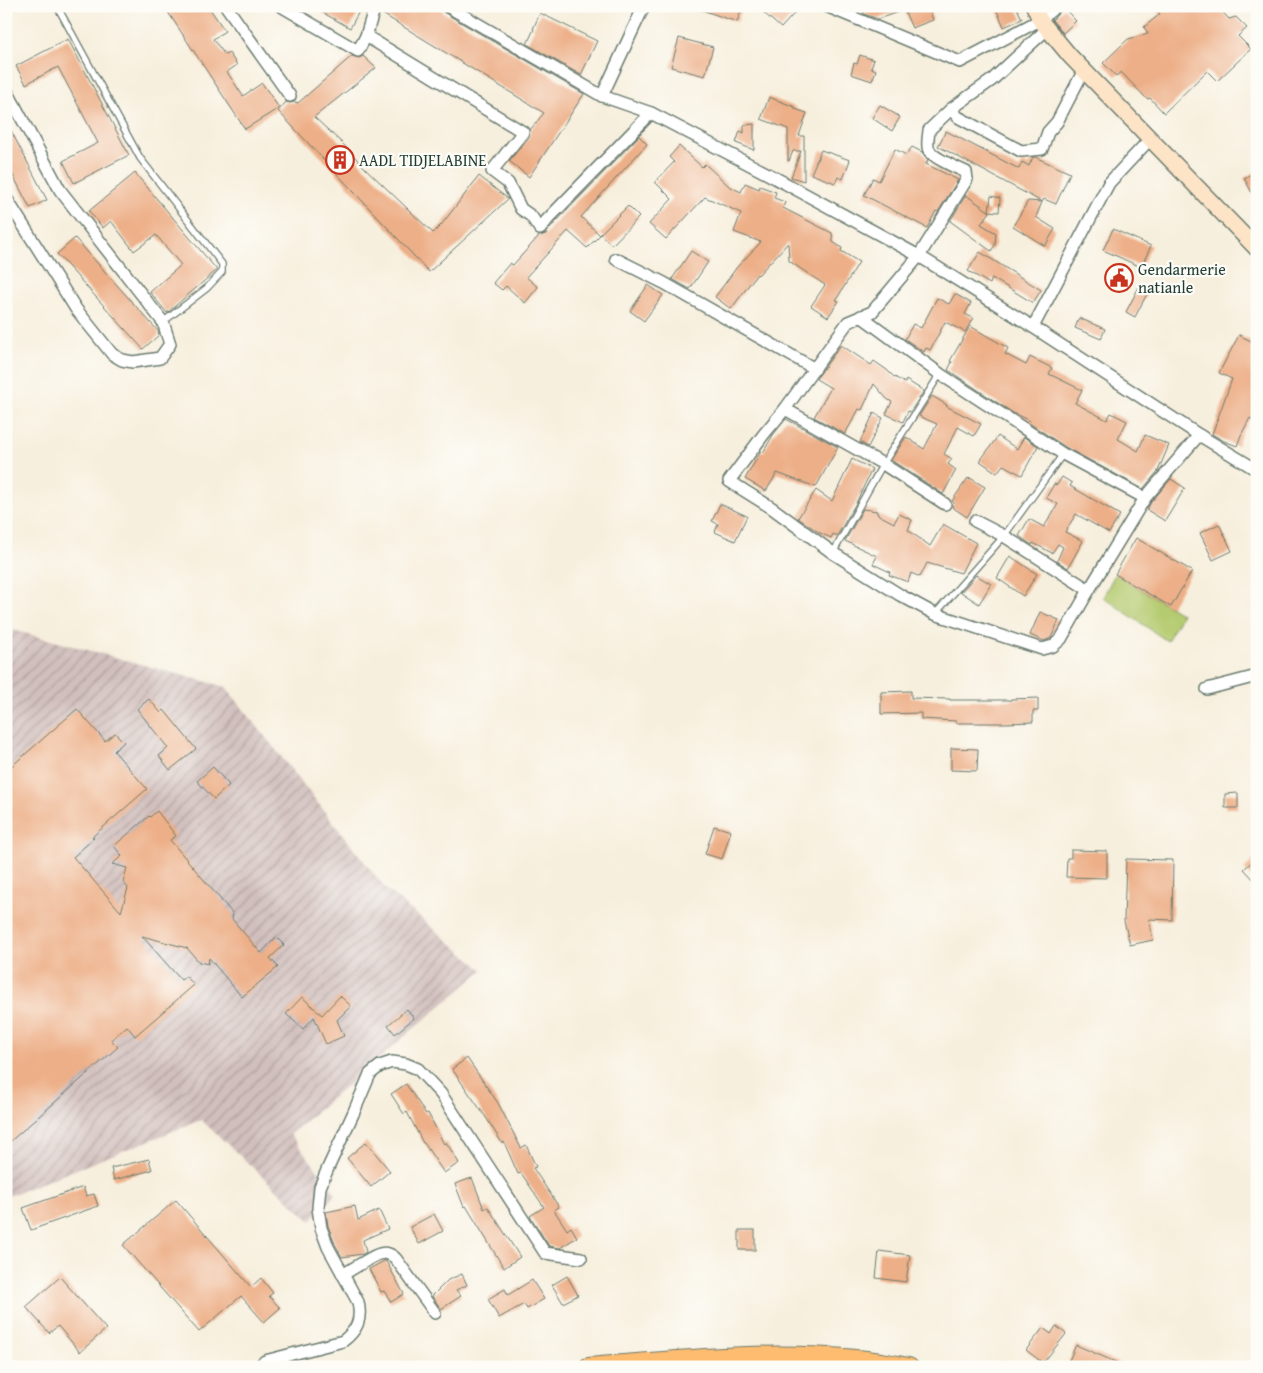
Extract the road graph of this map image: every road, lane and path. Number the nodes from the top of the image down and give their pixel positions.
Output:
1 (57, 6) edge
2 (226, 6) edge
3 (281, 6) edge
4 (375, 6) edge
5 (447, 6) edge
6 (644, 6) edge
7 (826, 6) edge
8 (1034, 6) edge
9 (1056, 6) edge
10 (1044, 24) junction
11 (366, 36) junction
12 (1084, 70) junction
13 (6, 89) edge
14 (290, 96) dead end
15 (602, 96) junction
16 (951, 110) junction
17 (651, 113) junction
18 (1150, 139) junction
19 (6, 198) edge
20 (1257, 249) edge
21 (919, 256) junction
22 (616, 259) dead end
23 (861, 316) junction
24 (163, 322) junction
25 (1033, 327) junction
26 (814, 369) junction
27 (940, 374) junction
28 (785, 409) junction
29 (1199, 434) junction
30 (1063, 454) junction
31 (882, 464) junction
32 (1257, 470) edge
33 (1145, 498) junction
34 (945, 504) dead end
35 (974, 521) dead end
36 (1004, 536) junction
37 (833, 553) junction
38 (1089, 590) junction
39 (936, 614) junction
40 (1257, 676) edge
41 (1207, 689) dead end
42 (581, 1258) dead end
43 (343, 1275) junction
44 (435, 1312) dead end
45 (258, 1367) edge
46 (588, 1367) edge
47 (909, 1367) edge

1 - 24 lane
2 - 14 street
3 - 11 street
4 - 11 street
5 - 15 street
6 - 15 street
7 - 10 street
8 - 10 main road
9 - 10 street
10 - 12 main road
10 - 16 street
11 - 17 street
12 - 16 street
12 - 18 main road
13 - 24 street
15 - 17 street
16 - 21 street
17 - 21 street
18 - 20 main road
18 - 25 street
19 - 24 street
21 - 23 street
21 - 25 street
22 - 26 street
23 - 26 street
23 - 27 street
25 - 29 street
26 - 28 street
27 - 30 street
27 - 31 lane
28 - 31 street
28 - 37 street
29 - 32 street
29 - 33 street
30 - 33 street
30 - 36 lane
31 - 34 street
31 - 37 lane
33 - 38 street
35 - 36 street
36 - 38 street
36 - 39 lane
37 - 39 street
38 - 39 street
40 - 41 street
42 - 43 street
43 - 44 street
43 - 45 street
46 - 47 highway

